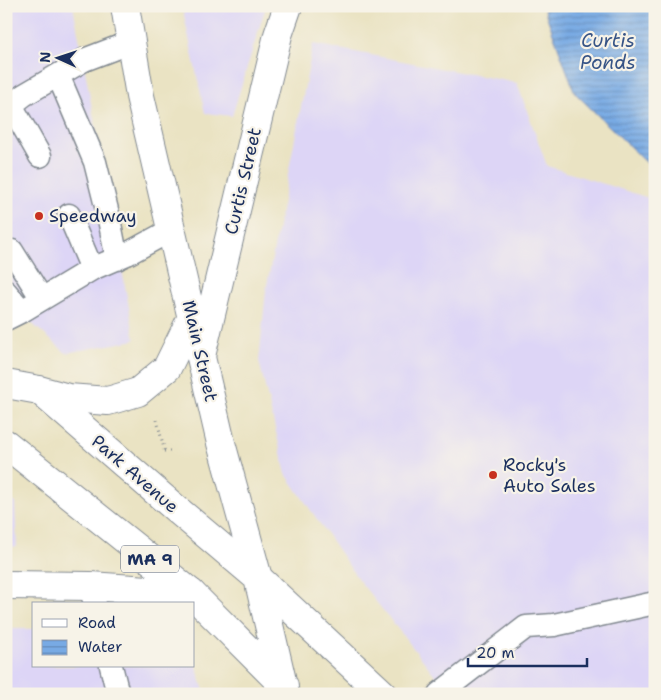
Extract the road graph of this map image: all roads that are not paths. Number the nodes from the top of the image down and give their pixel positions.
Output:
1 (124, 6) edge
2 (288, 6) edge
3 (131, 42) junction
4 (58, 75) junction
5 (8, 107) edge
6 (40, 156) dead end
7 (69, 214) dead end
8 (172, 230) junction
9 (12, 251) dead end
10 (117, 259) junction
11 (92, 269) junction
12 (6, 292) edge
13 (42, 299) junction
14 (14, 315) edge
15 (192, 317) junction
16 (201, 356) junction
17 (6, 384) edge
18 (39, 390) junction
19 (6, 444) edge
20 (258, 578) junction
21 (6, 585) edge
22 (191, 592) junction
23 (92, 595) edge
24 (655, 603) edge
25 (112, 668) edge
26 (288, 691) edge
27 (118, 694) edge
28 (383, 694) edge
29 (439, 694) edge

1 - 3 main road, Main Street
2 - 16 main road, Curtis Street
3 - 4 lane
3 - 8 main road, Main Street
4 - 5 lane
4 - 10 lane
5 - 6 lane
7 - 11 lane
8 - 10 lane
8 - 15 main road, Main Street
9 - 13 lane
10 - 11 lane
11 - 13 lane
12 - 14 lane
13 - 14 lane
15 - 16 main road, Main Street
15 - 18 main road
16 - 20 main road, Main Street
17 - 18 main road
18 - 20 main road, Park Avenue / MA 9
19 - 22 main road, MA 9
20 - 26 main road, Main Street / MA 9
20 - 28 main road, Park Avenue
21 - 23 main road
22 - 23 main road
22 - 26 main road, MA 9
24 - 29 lane
25 - 27 lane

